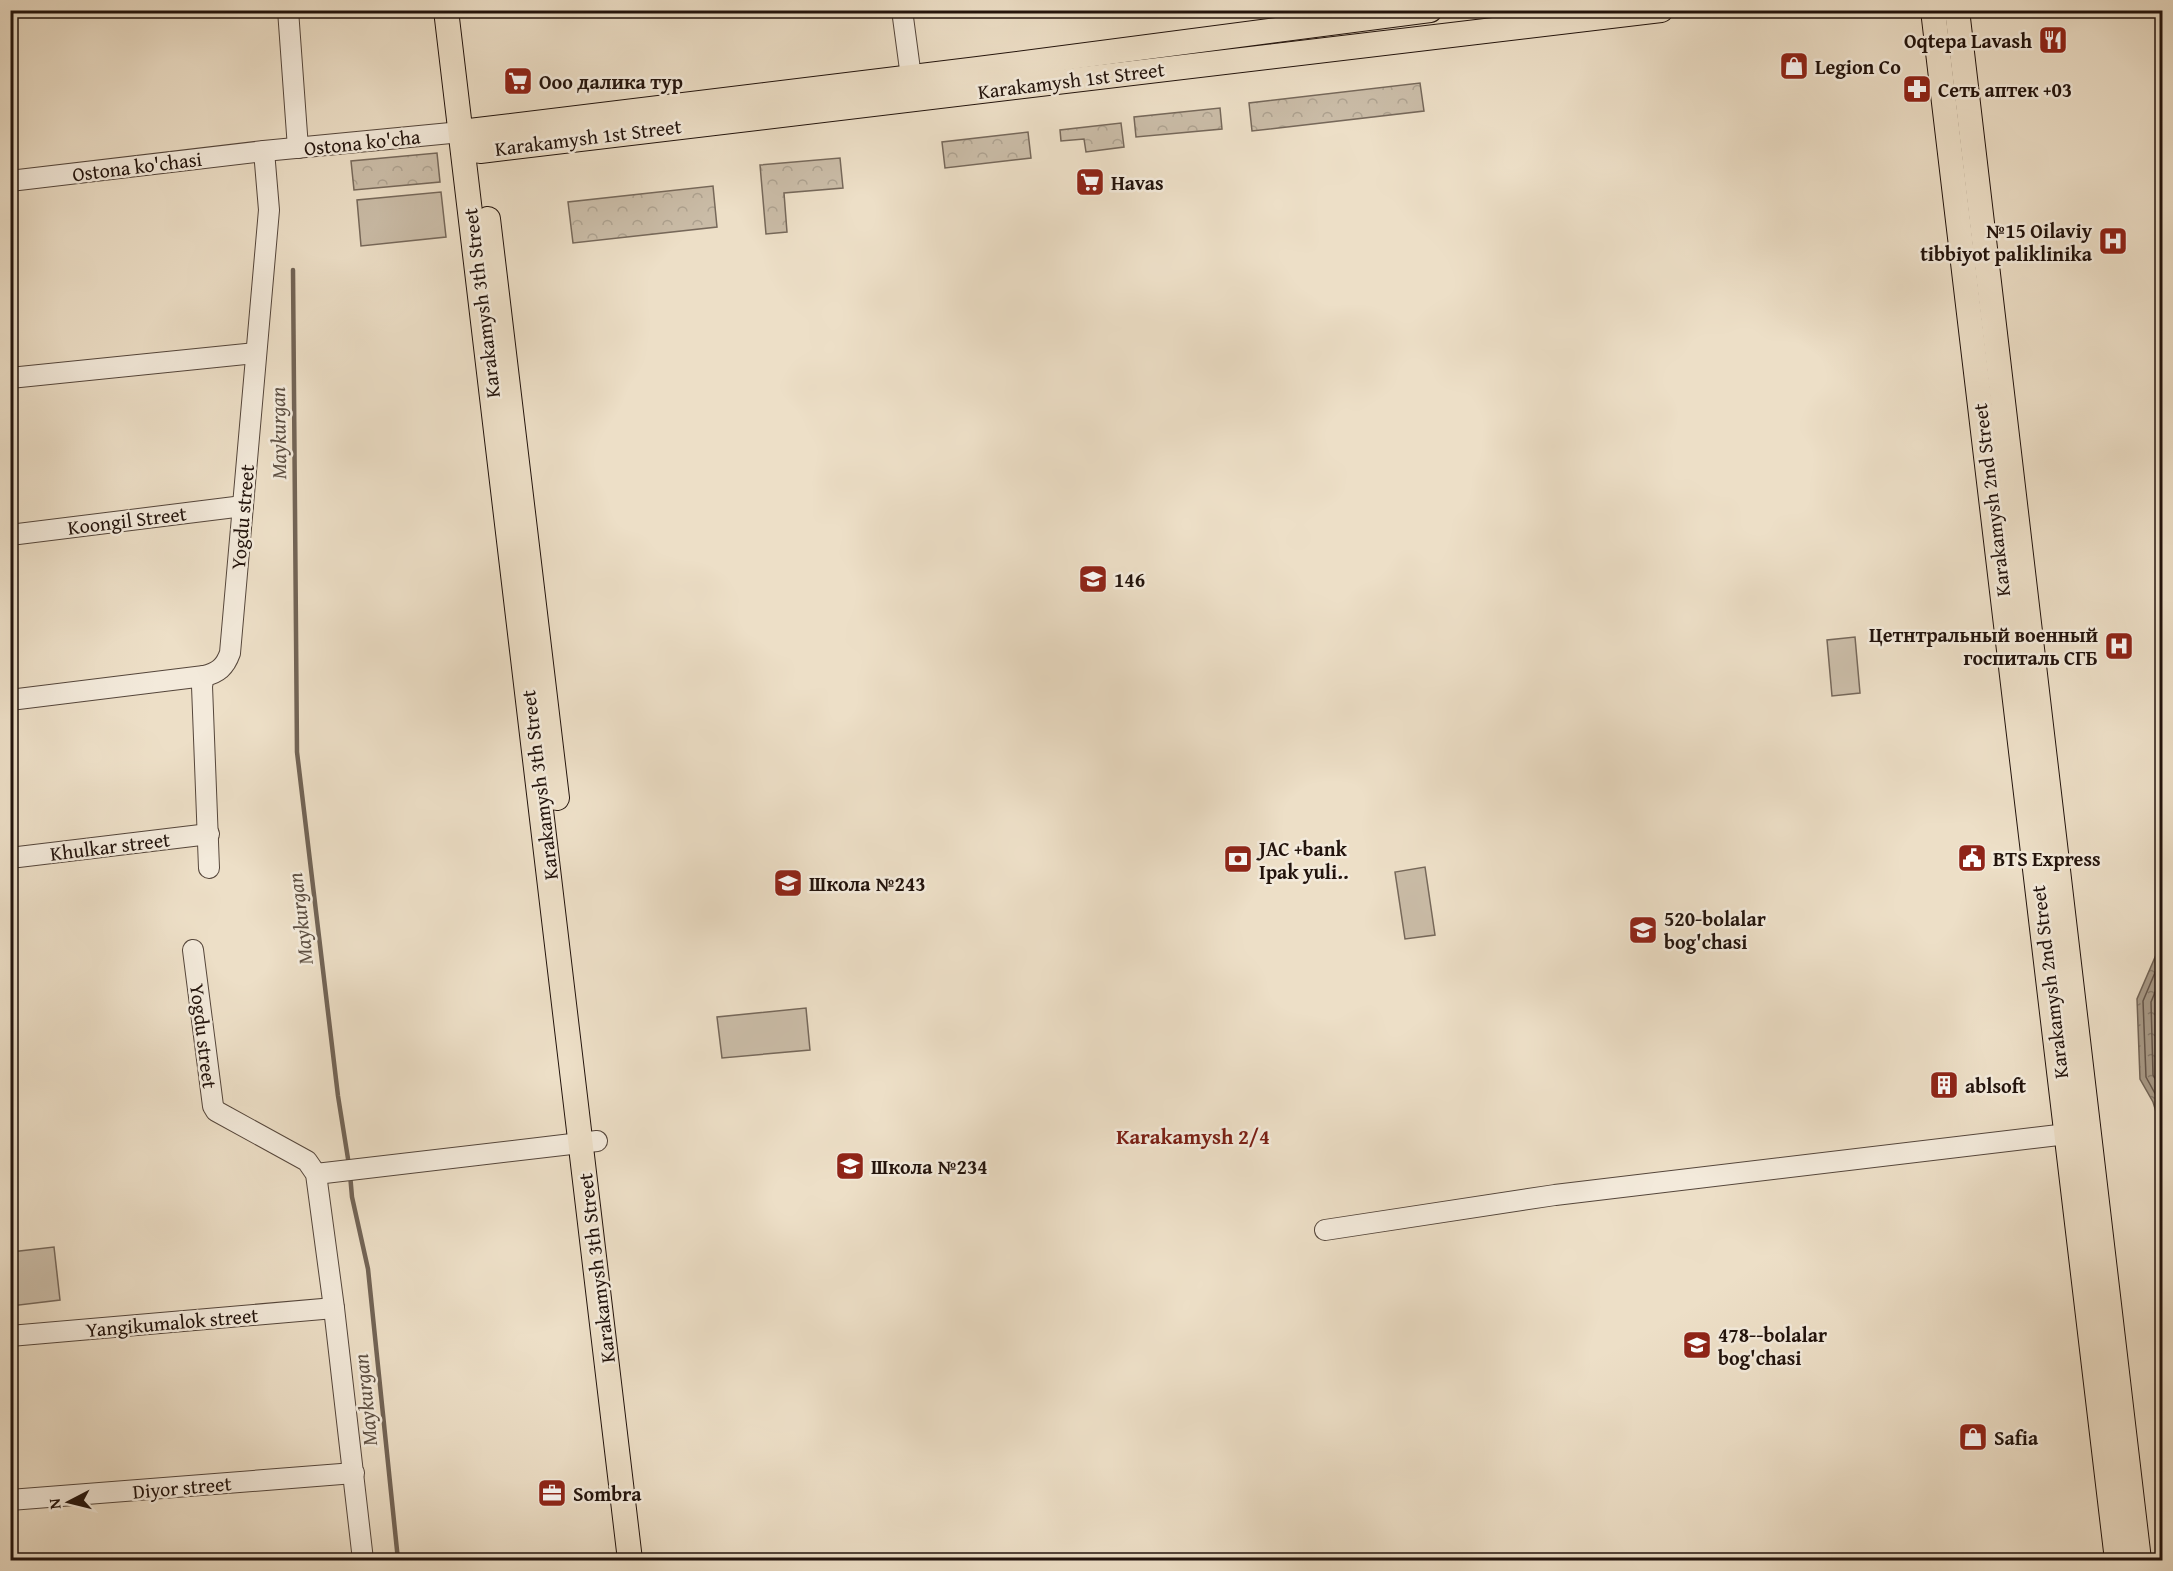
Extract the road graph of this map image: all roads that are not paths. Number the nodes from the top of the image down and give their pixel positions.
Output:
1 (288, 10) edge
2 (446, 10) edge
3 (462, 10) edge
4 (902, 10) edge
5 (1661, 10) edge
6 (1933, 10) edge
7 (1957, 10) edge
8 (1424, 11) edge
9 (1423, 39) junction
10 (912, 77) junction
11 (473, 138) junction
12 (298, 148) junction
13 (264, 151) junction
14 (10, 181) edge
15 (256, 353) junction
16 (10, 378) edge
17 (1992, 408) junction
18 (243, 506) junction
19 (10, 535) edge
20 (204, 676) junction
21 (10, 699) edge
22 (209, 834) junction
23 (10, 858) edge
24 (209, 868) dead end
25 (193, 950) dead end
26 (2070, 1064) junction
27 (2067, 1134) junction
28 (589, 1142) junction
29 (316, 1174) junction
30 (1325, 1230) dead end
31 (334, 1308) junction
32 (10, 1336) edge
33 (354, 1473) junction
34 (10, 1500) edge
35 (363, 1560) edge
36 (630, 1560) edge
37 (643, 1560) edge
38 (2117, 1560) edge
39 (2139, 1560) edge

1 - 12 street
2 - 11 main road, Karakamysh 3th Street
3 - 11 main road, Karakamysh 3th Street
4 - 10 street
5 - 9 main road, Karakamysh 1st Street
6 - 17 main road, Karakamysh 2nd Street
7 - 17 main road, Karakamysh 2nd Street
8 - 9 main road
8 - 10 main road, Karakamysh 1st Street
9 - 11 main road, Karakamysh 1st Street
10 - 11 main road, Karakamysh 1st Street
11 - 12 street, Ostona ko'cha
11 - 28 main road, Karakamysh 3th Street
12 - 13 street, Ostona ko'cha
13 - 14 street, Ostona ko'chasi
13 - 15 street, Yogdu street
15 - 16 street
15 - 18 street, Yogdu street
17 - 26 main road, Karakamysh 2nd Street
18 - 19 street, Koongil Street
18 - 20 street, Yogdu street
20 - 21 street
20 - 22 street
22 - 23 street, Khulkar street
22 - 24 street
25 - 29 street, Yogdu street
26 - 27 main road, Karakamysh 2nd Street
26 - 39 main road, Karakamysh 2nd Street
27 - 30 street
27 - 38 main road, Karakamysh 2nd Street
28 - 29 street
28 - 36 main road, Karakamysh 3th Street
28 - 37 main road, Karakamysh 3th Street
29 - 31 street
31 - 32 street, Yangikumalok street
31 - 33 street
33 - 34 street, Diyor street
33 - 35 street

